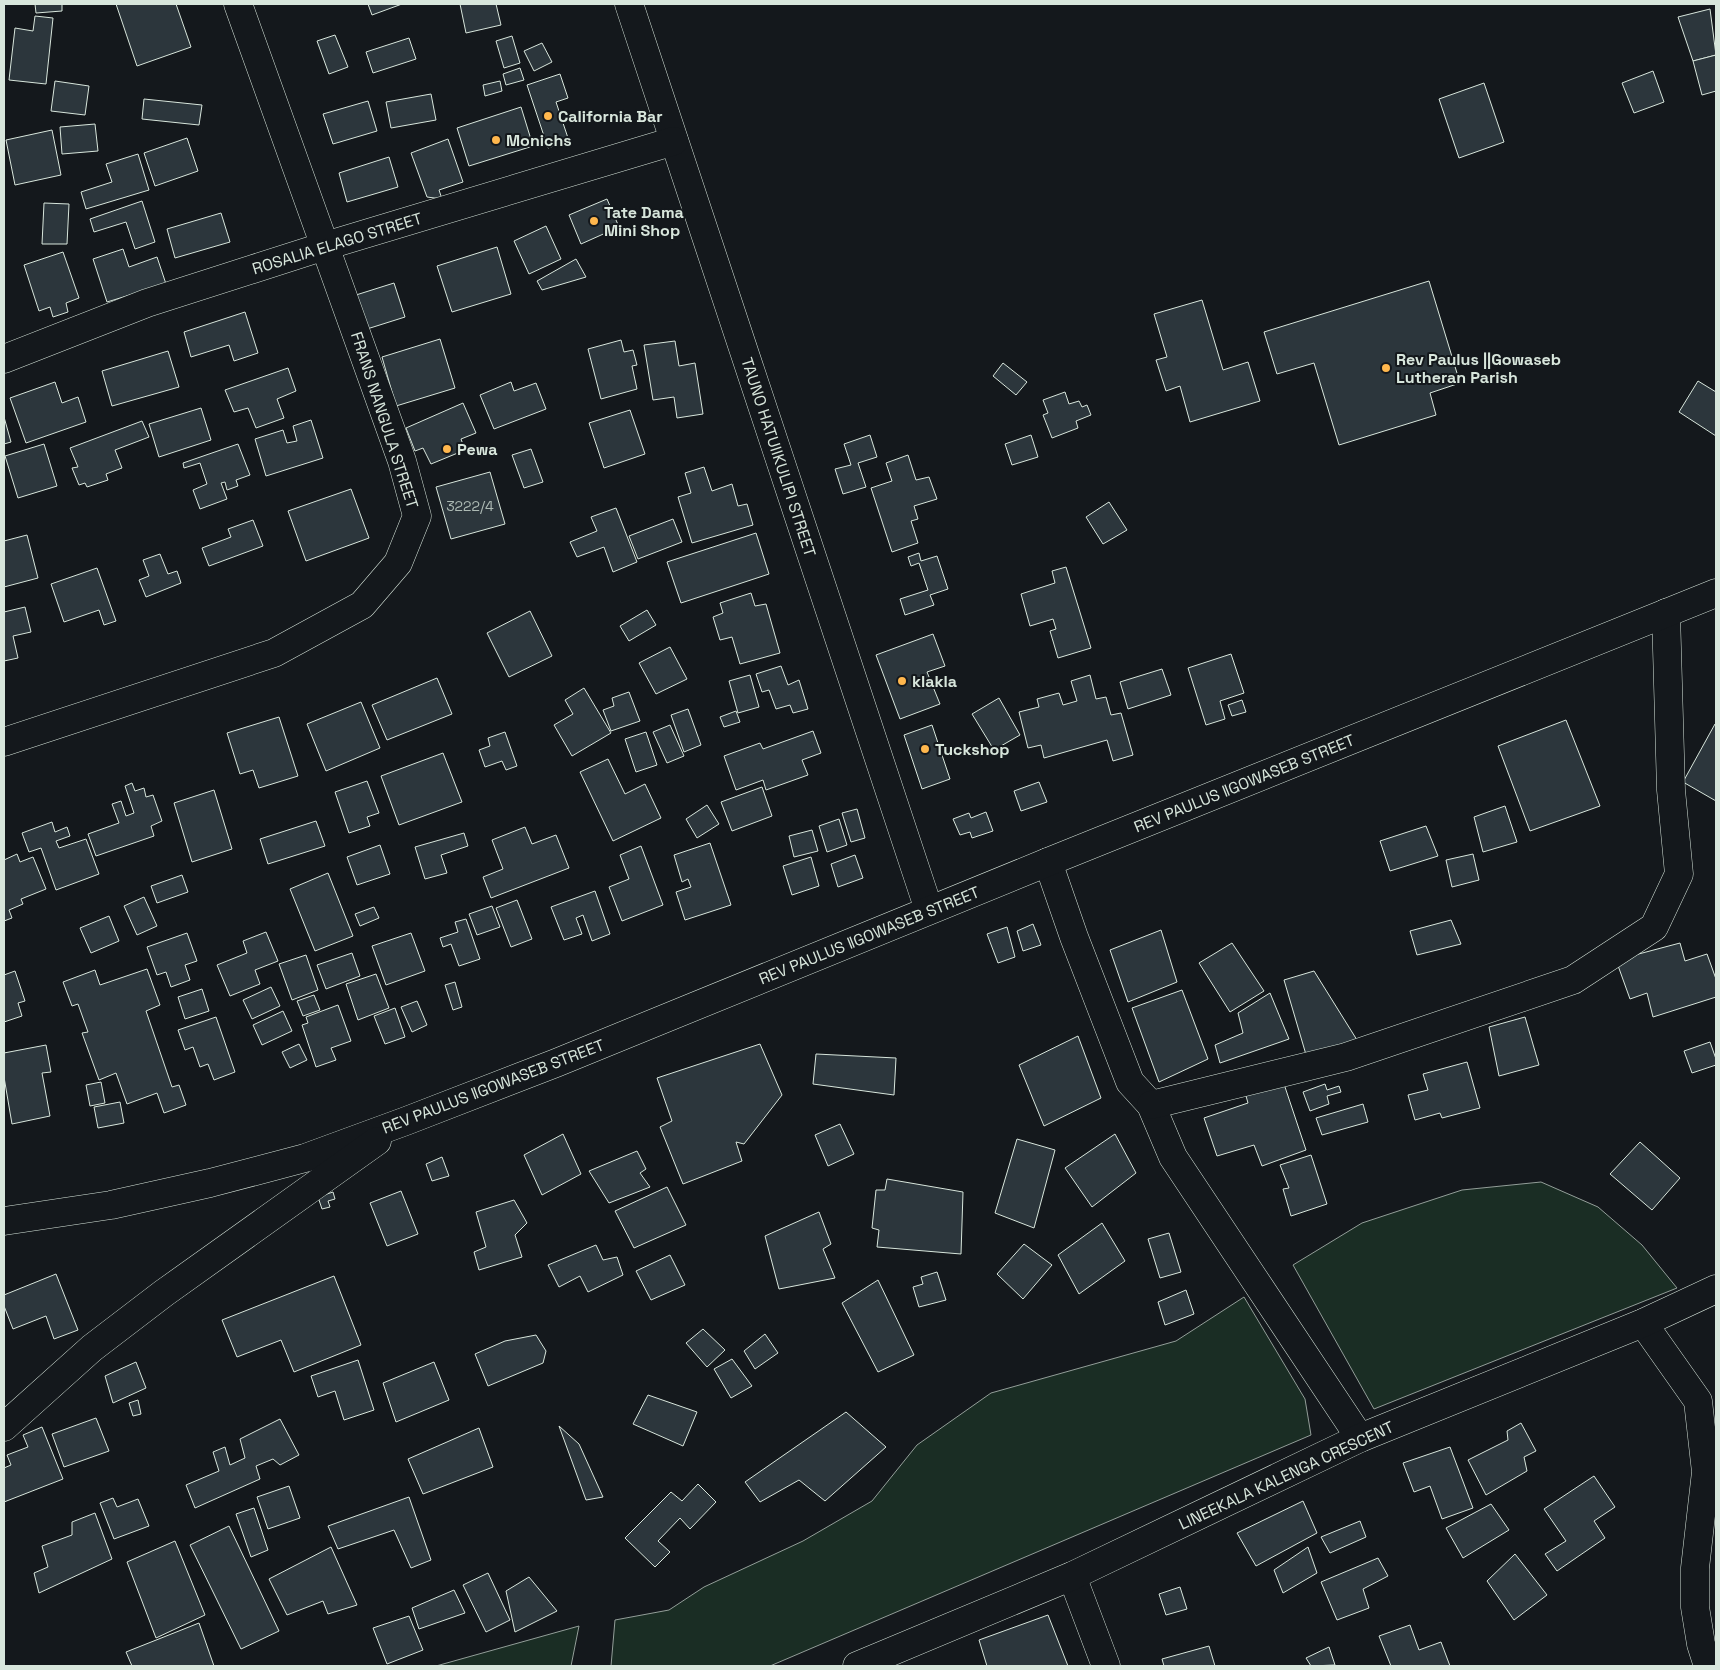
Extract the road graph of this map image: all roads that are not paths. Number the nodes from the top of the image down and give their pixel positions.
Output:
1 (238, 4) edge
2 (630, 4) edge
3 (674, 141) junction
4 (325, 246) junction
5 (4, 359) edge
6 (1716, 593) edge
7 (1666, 613) junction
8 (4, 742) edge
9 (1048, 862) junction
10 (929, 910) junction
11 (1151, 1105) junction
12 (406, 1121) junction
13 (4, 1221) edge
14 (1716, 1289) edge
15 (1643, 1323) junction
16 (4, 1427) edge
17 (1360, 1438) junction
18 (1072, 1576) junction
19 (857, 1666) edge
20 (1106, 1666) edge
21 (1708, 1666) edge

1 - 4 street, FRANS NANGULA STREET
2 - 3 street, TAUNO HATUIIKULIPI STREET
3 - 4 street, ROSALIA ELAGO STREET
3 - 10 street, TAUNO HATUIIKULIPI STREET
4 - 5 street, ROSALIA ELAGO STREET
4 - 8 street, FRANS NANGULA STREET
6 - 7 street, REV PAULUS ǁGOWASEB STREET
7 - 9 street, REV PAULUS ǁGOWASEB STREET
7 - 11 street
9 - 10 street, REV PAULUS ǁGOWASEB STREET
9 - 11 street
10 - 12 street, REV PAULUS ǁGOWASEB STREET
11 - 17 street
12 - 13 street, REV PAULUS ǁGOWASEB STREET
12 - 16 street
14 - 15 street, LINEEKALA KALENGA CRESCENT
15 - 17 street, LINEEKALA KALENGA CRESCENT
15 - 21 street
17 - 18 street, LINEEKALA KALENGA CRESCENT
18 - 19 street, LINEEKALA KALENGA CRESCENT
18 - 20 street

